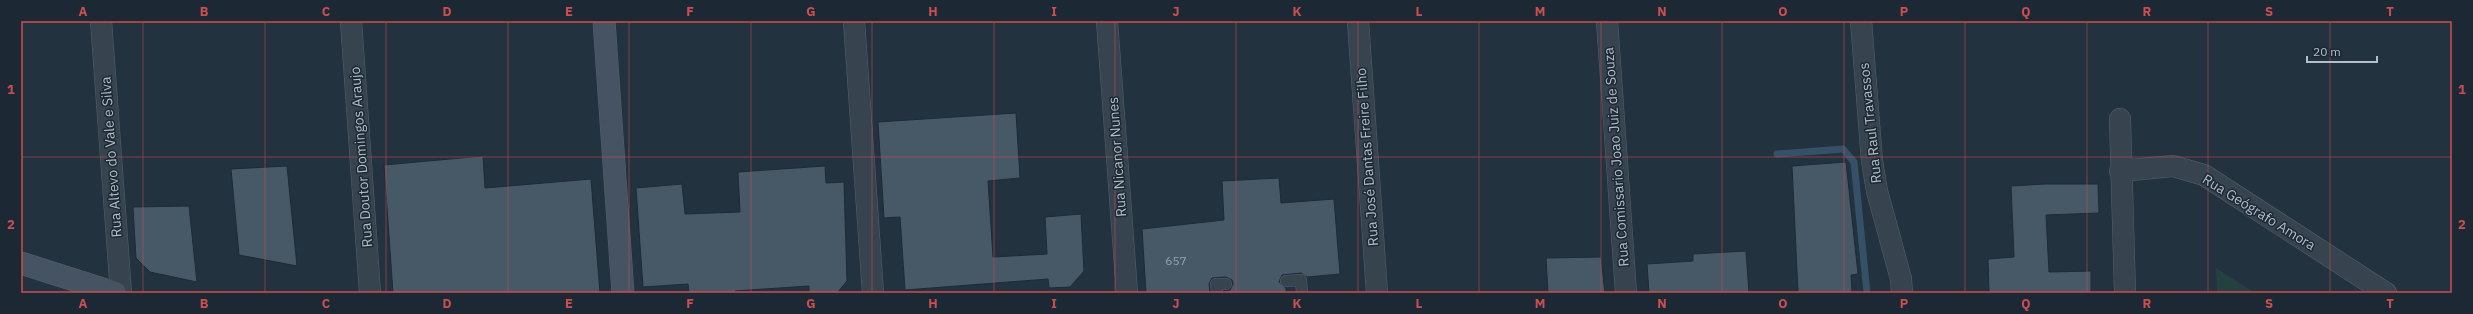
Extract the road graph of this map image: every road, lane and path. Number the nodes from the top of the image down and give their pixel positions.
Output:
1 (101, 21) edge
2 (351, 21) edge
3 (604, 21) edge
4 (854, 21) edge
5 (1107, 21) edge
6 (1358, 21) edge
7 (1607, 21) edge
8 (1860, 21) edge
9 (2120, 119) dead end
10 (2120, 171) junction
11 (21, 263) edge
12 (1286, 281) dead end
13 (1226, 284) dead end
14 (115, 293) edge
15 (121, 293) edge
16 (370, 293) edge
17 (623, 293) edge
18 (873, 293) edge
19 (1127, 293) edge
20 (1217, 293) edge
21 (1302, 293) edge
22 (1376, 293) edge
23 (1626, 293) edge
24 (1902, 293) edge
25 (2125, 293) edge
26 (2386, 293) edge

1 - 15 street, Rua Altevo do Vale e Silva
2 - 16 street, Rua Doutor Domingos Araujo
3 - 17 street
4 - 18 street
5 - 19 street, Rua Nicanor Nunes
6 - 22 street, Rua José Dantas Freire Filho
7 - 23 street, Rua Comissario Joao Juiz de Souza
8 - 24 street, Rua Raul Travassos
9 - 10 street
10 - 25 street
10 - 26 street, Rua Geógrafo Amora
11 - 14 street
12 - 21 lane
13 - 20 lane

